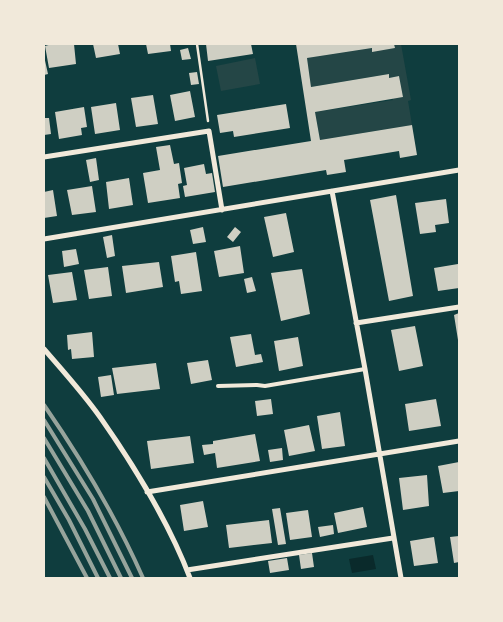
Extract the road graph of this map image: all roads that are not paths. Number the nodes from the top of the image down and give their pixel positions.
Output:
1 (44, 157) edge
2 (459, 170) edge
3 (332, 191) junction
4 (222, 210) junction
5 (44, 239) edge
6 (459, 307) edge
7 (356, 323) junction
8 (44, 349) edge
9 (365, 369) junction
10 (218, 386) dead end
11 (459, 441) edge
12 (379, 454) junction
13 (147, 492) junction
14 (393, 538) junction
15 (187, 570) junction
16 (190, 578) edge
17 (401, 578) edge

1 - 4 street
2 - 3 street
3 - 4 street
3 - 7 street
4 - 5 street
6 - 7 street
7 - 9 street
8 - 13 street
9 - 10 lane
9 - 12 street
11 - 12 street
12 - 13 street
12 - 14 street
13 - 15 street
14 - 15 street
14 - 17 street
15 - 16 street

